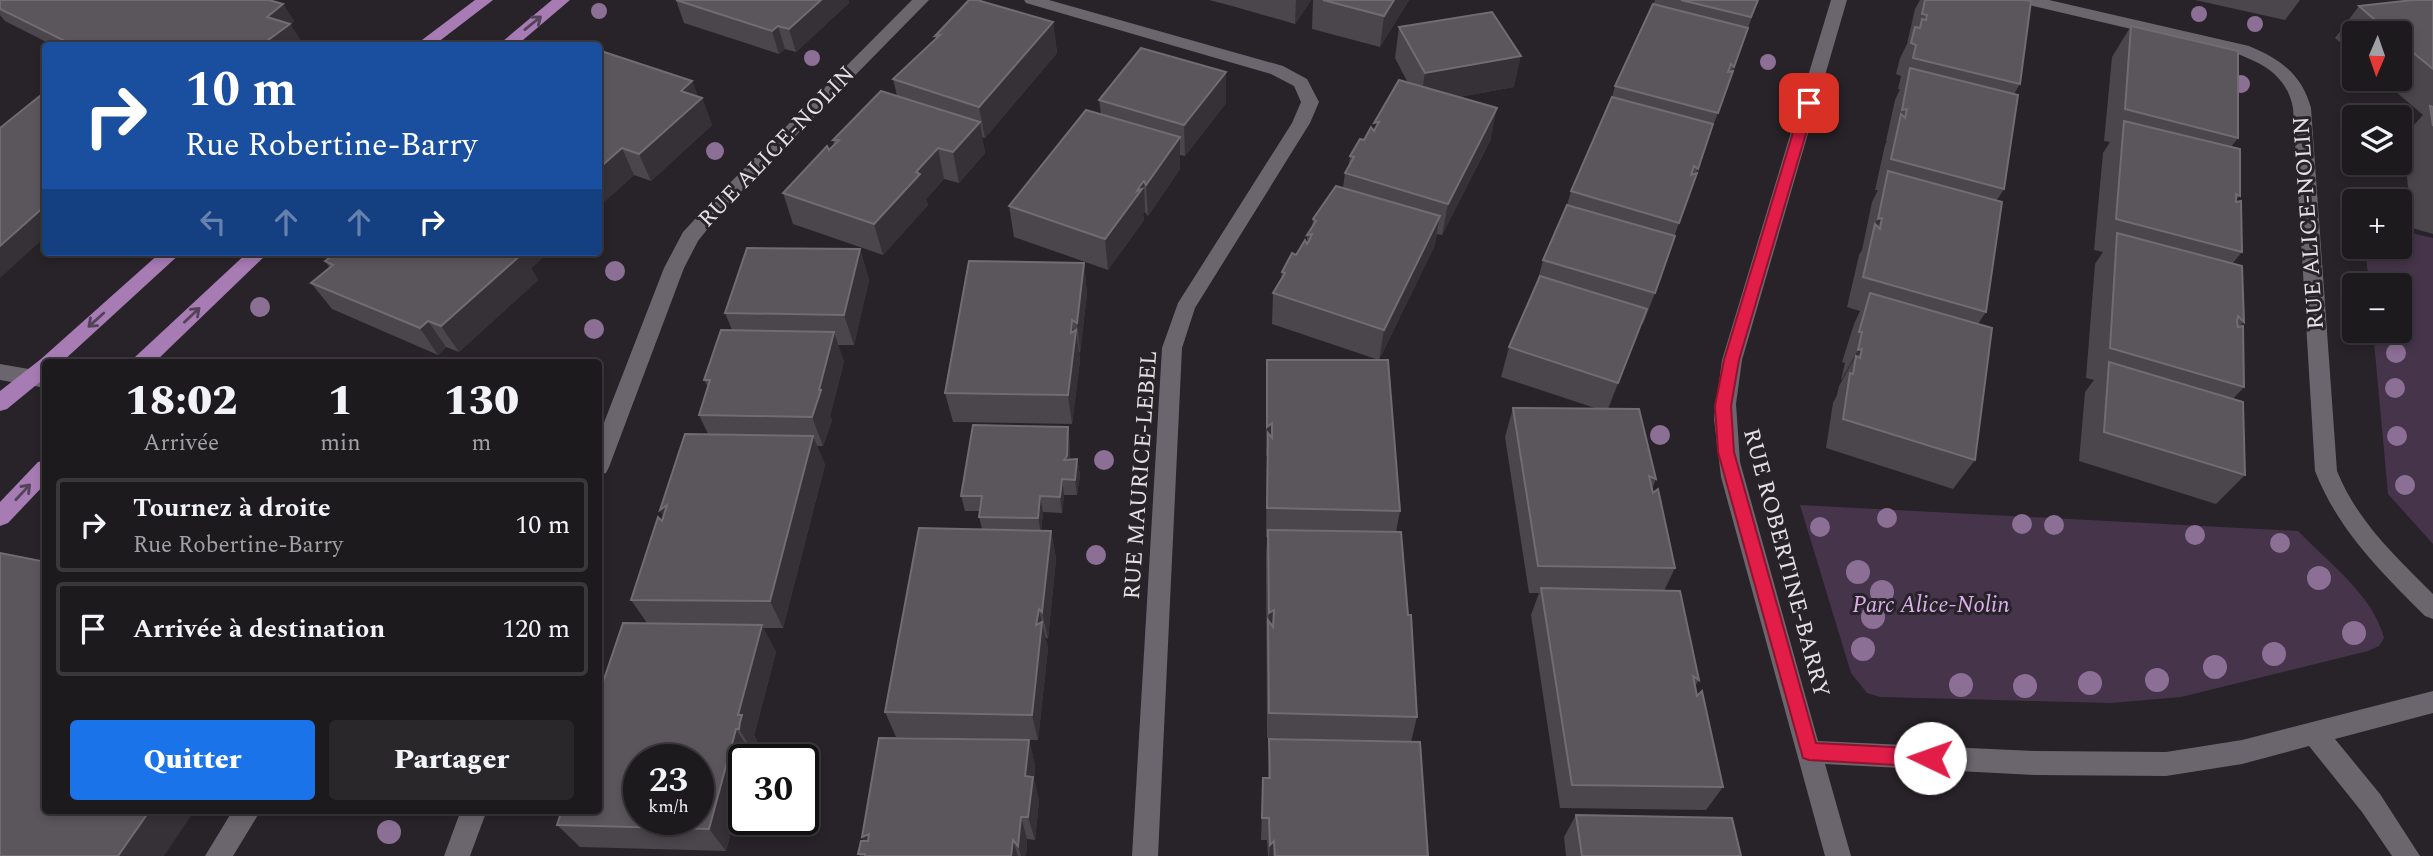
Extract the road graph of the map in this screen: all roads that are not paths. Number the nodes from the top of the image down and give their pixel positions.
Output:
1 (485, 0) edge
2 (562, 0) edge
3 (921, 0) edge
4 (1032, 0) edge
5 (1839, 0) edge
6 (2029, 0) edge
7 (427, 42) edge
8 (510, 42) edge
9 (169, 256) edge
10 (256, 256) edge
11 (56, 359) edge
12 (145, 359) edge
13 (42, 371) edge
14 (0, 372) edge
15 (42, 372) edge
16 (0, 404) edge
17 (602, 457) edge
18 (42, 472) edge
19 (0, 517) edge
20 (2433, 609) edge
21 (2433, 702) edge
22 (2315, 734) junction
23 (1809, 752) junction
24 (245, 814) edge
25 (473, 814) edge
26 (218, 856) edge
27 (457, 856) edge
28 (1145, 856) edge
29 (1838, 856) edge
30 (2407, 856) edge

1 - 7 main road
8 -> 2 main road
3 - 17 street, RUE ALICE-NOLIN
4 - 28 street, RUE MAURICE-LEBEL
5 - 23 street, RUE ROBERTINE-BARRY
6 - 20 street, RUE ALICE-NOLIN
9 -> 11 main road
12 -> 10 main road
13 - 14 street
15 - 16 main road
19 -> 18 main road
21 - 22 street
22 - 23 street
22 - 30 street
23 - 29 street, RUE ROBERTINE-BARRY
24 - 26 street
25 - 27 street

